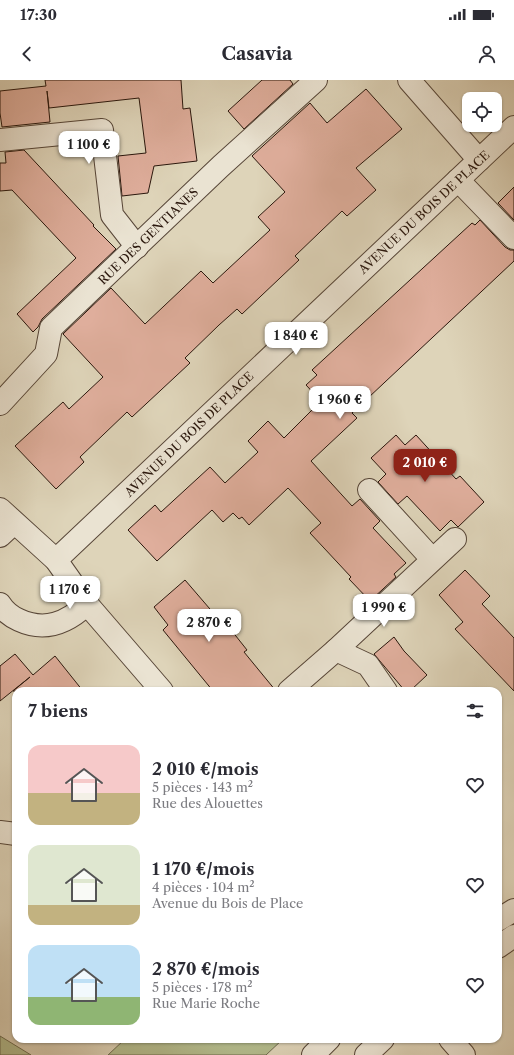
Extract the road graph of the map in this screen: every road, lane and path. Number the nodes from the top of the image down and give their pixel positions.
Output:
1 (316, 80) edge
2 (409, 80) edge
3 (514, 127) edge
4 (0, 140) edge
5 (479, 160) junction
6 (458, 180) junction
7 (514, 238) edge
8 (137, 247) junction
9 (0, 404) edge
10 (369, 490) dead end
11 (5, 523) edge
12 (455, 539) dead end
13 (432, 559) junction
14 (56, 560) junction
15 (87, 604) junction
16 (1, 610) edge
17 (336, 650) junction
18 (159, 687) edge
19 (294, 687) edge
20 (383, 687) edge
21 (0, 832) edge
22 (12, 834) edge
23 (514, 910) edge
24 (502, 918) edge
25 (514, 936) edge
26 (502, 944) edge
27 (325, 1043) edge
28 (379, 1043) edge
29 (454, 1043) edge
30 (313, 1055) edge
31 (366, 1055) edge
32 (464, 1055) edge

1 - 8 street, RUE DES GENTIANES
2 - 5 street
3 - 5 street, AVENUE DU BOIS DE PLACE
4 - 8 street
5 - 6 street, AVENUE DU BOIS DE PLACE
6 - 7 street
6 - 14 street, AVENUE DU BOIS DE PLACE
8 - 9 street, RUE DES GENTIANES
10 - 13 street
11 - 14 street
12 - 13 street
13 - 17 street
14 - 15 street
15 - 16 street
15 - 18 street
17 - 19 street
17 - 20 street
21 - 22 street
23 - 24 street
25 - 26 street
27 - 30 street
28 - 31 street
29 - 32 street

